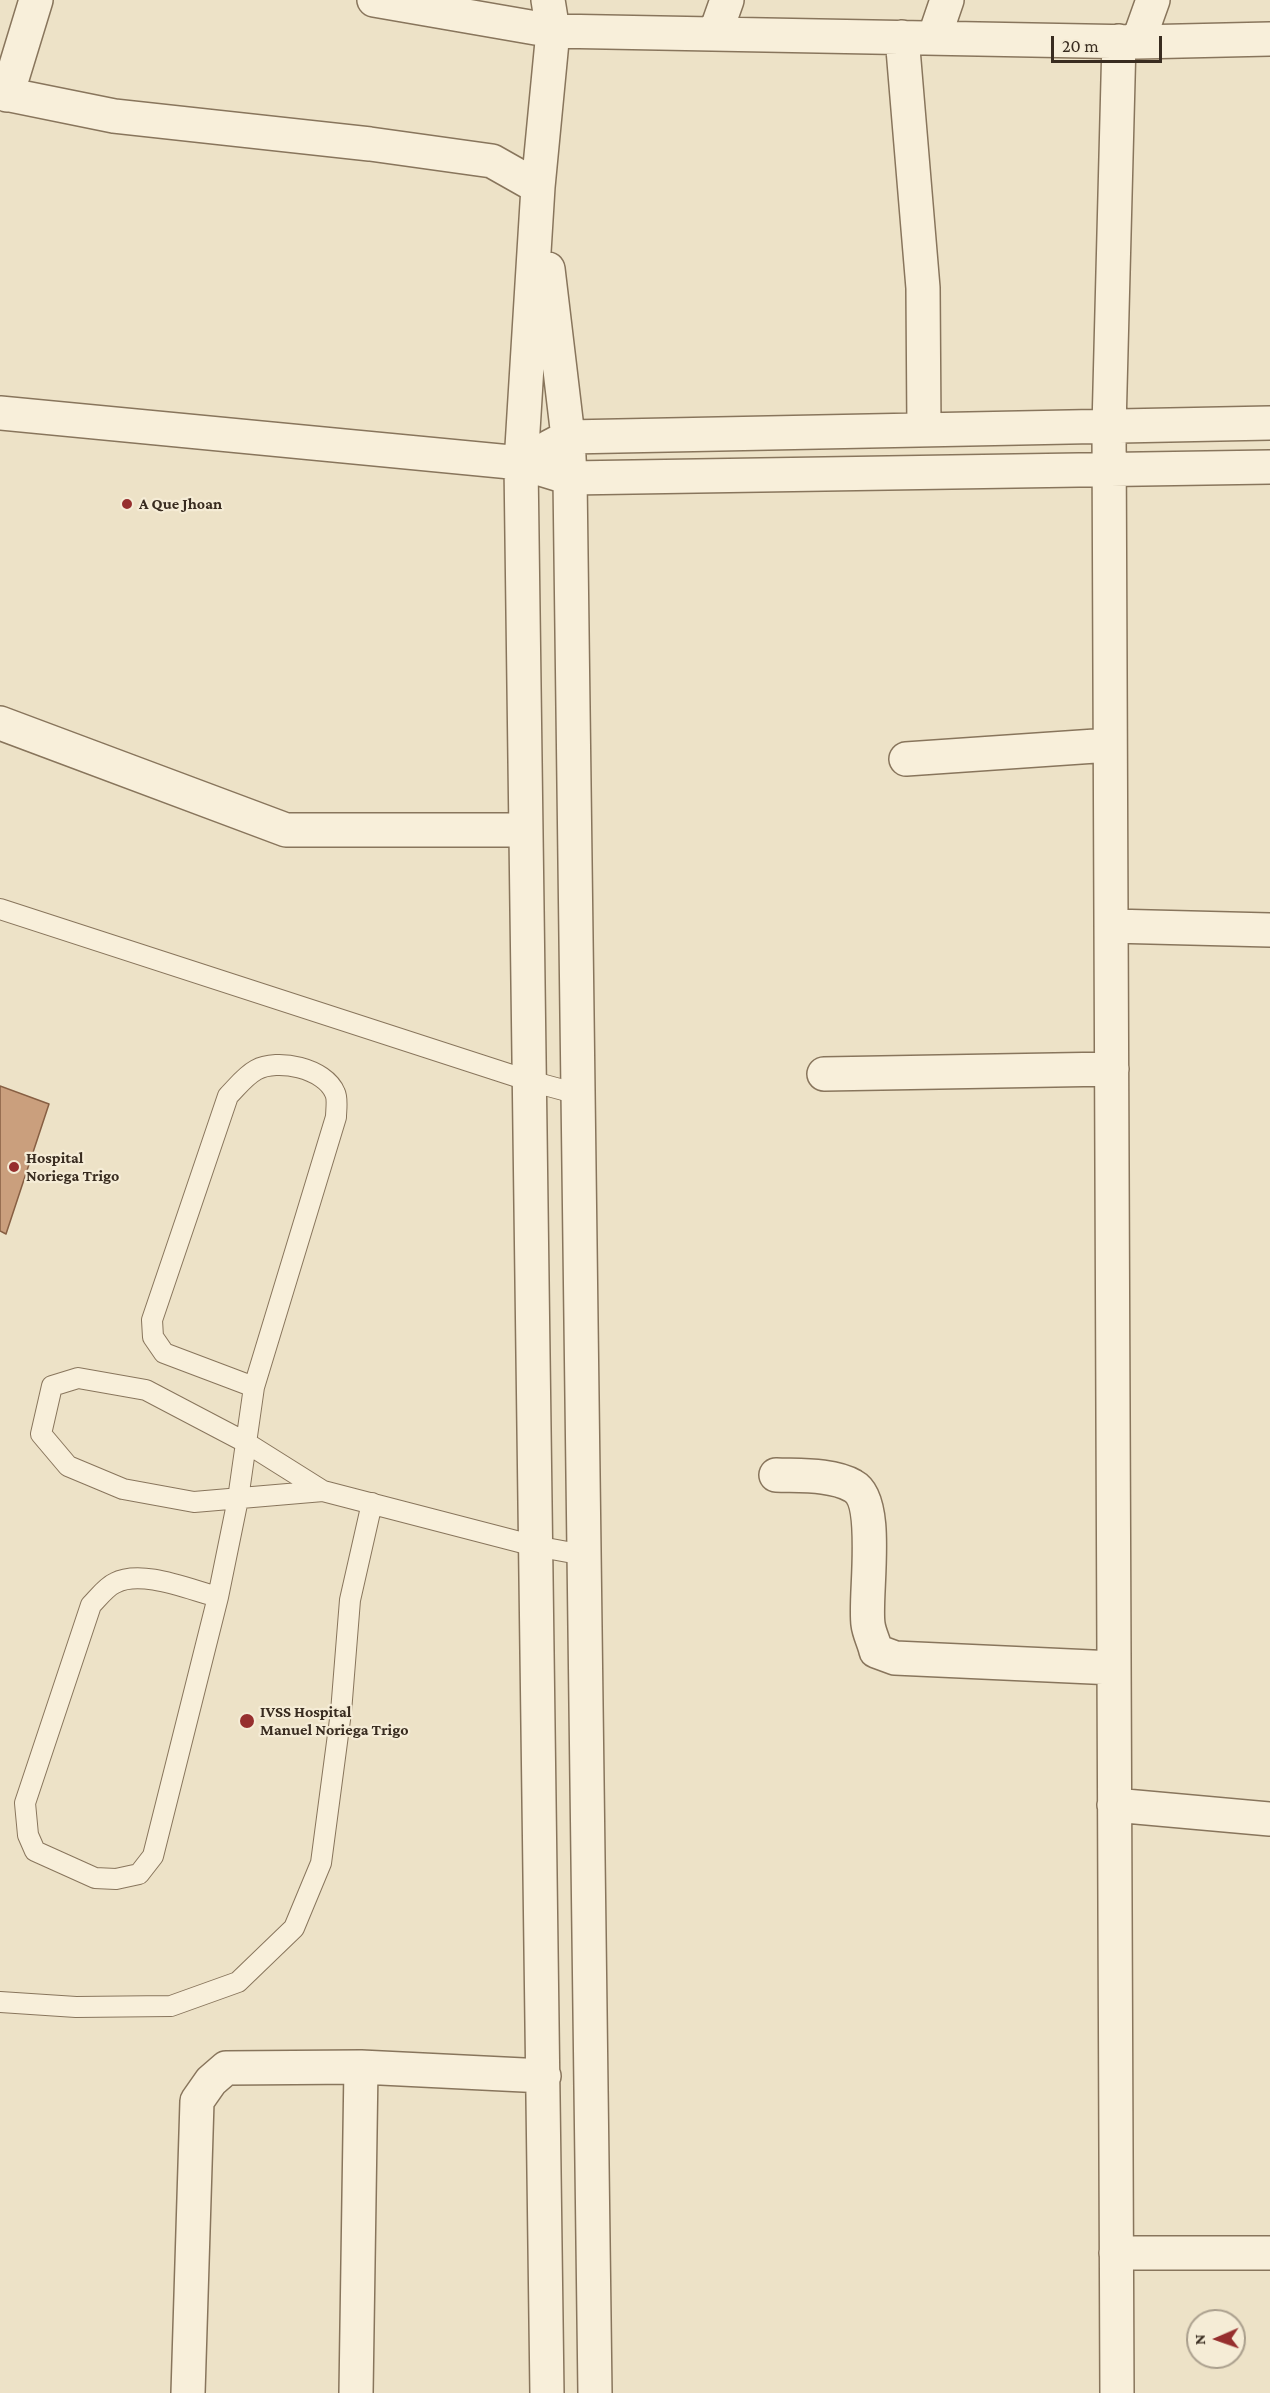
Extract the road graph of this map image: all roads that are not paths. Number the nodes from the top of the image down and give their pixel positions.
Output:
1 (36, 0) edge
2 (374, 0) edge
3 (727, 0) edge
4 (947, 0) edge
5 (1153, 0) edge
6 (550, 16) edge
7 (715, 34) junction
8 (918, 38) junction
9 (1270, 39) edge
10 (1128, 42) junction
11 (3, 94) edge
12 (538, 187) junction
13 (0, 413) edge
14 (1270, 423) edge
15 (1109, 427) junction
16 (924, 430) junction
17 (568, 436) junction
18 (521, 463) junction
19 (1270, 466) edge
20 (1109, 469) junction
21 (570, 478) junction
22 (0, 723) edge
23 (1110, 745) junction
24 (906, 759) dead end
25 (526, 830) junction
26 (0, 909) edge
27 (1111, 926) junction
28 (1270, 930) edge
29 (1112, 1069) junction
30 (824, 1074) dead end
31 (530, 1082) junction
32 (578, 1094) junction
33 (254, 1387) junction
34 (245, 1442) junction
35 (776, 1475) dead end
36 (323, 1491) junction
37 (238, 1499) junction
38 (372, 1503) junction
39 (535, 1546) junction
40 (584, 1556) junction
41 (218, 1597) junction
42 (1114, 1668) junction
43 (1114, 1804) junction
44 (1270, 1819) edge
45 (0, 2002) edge
46 (361, 2067) junction
47 (544, 2076) junction
48 (1116, 2253) junction
49 (1270, 2253) edge
50 (188, 2393) edge
51 (356, 2393) edge
52 (547, 2393) edge
53 (595, 2393) edge
54 (1117, 2393) edge

1 - 11 street
2 - 6 street
3 - 7 street
4 - 8 street
5 - 10 street
6 - 7 street
6 - 12 street
7 - 8 street
8 - 10 street
8 - 16 street
9 - 10 street
10 - 15 street
11 - 12 street
12 - 17 street
12 - 18 street
13 - 18 street
14 - 15 street
15 - 16 street
15 - 20 street
16 - 17 street
17 - 18 street
17 - 21 street
18 - 21 street
18 - 25 street
19 - 20 street
20 - 21 street
20 - 23 street
21 - 32 street
22 - 25 street
23 - 24 street
23 - 27 street
25 - 31 street
26 - 31 lane
27 - 28 street
27 - 29 street
29 - 30 street
29 - 42 street
31 - 32 lane
31 - 39 street
32 - 40 street
33 - 33 lane
33 - 34 lane
34 - 36 lane
34 - 37 lane
34 - 37 lane
35 - 42 street
36 - 37 lane
36 - 38 lane
37 - 41 lane
38 - 39 lane
38 - 45 lane
39 - 40 lane
39 - 47 street
40 - 53 street
41 - 41 lane
42 - 43 street
43 - 44 street
43 - 48 street
46 - 47 street
46 - 50 street
46 - 51 street
47 - 52 street
48 - 49 street
48 - 54 street

